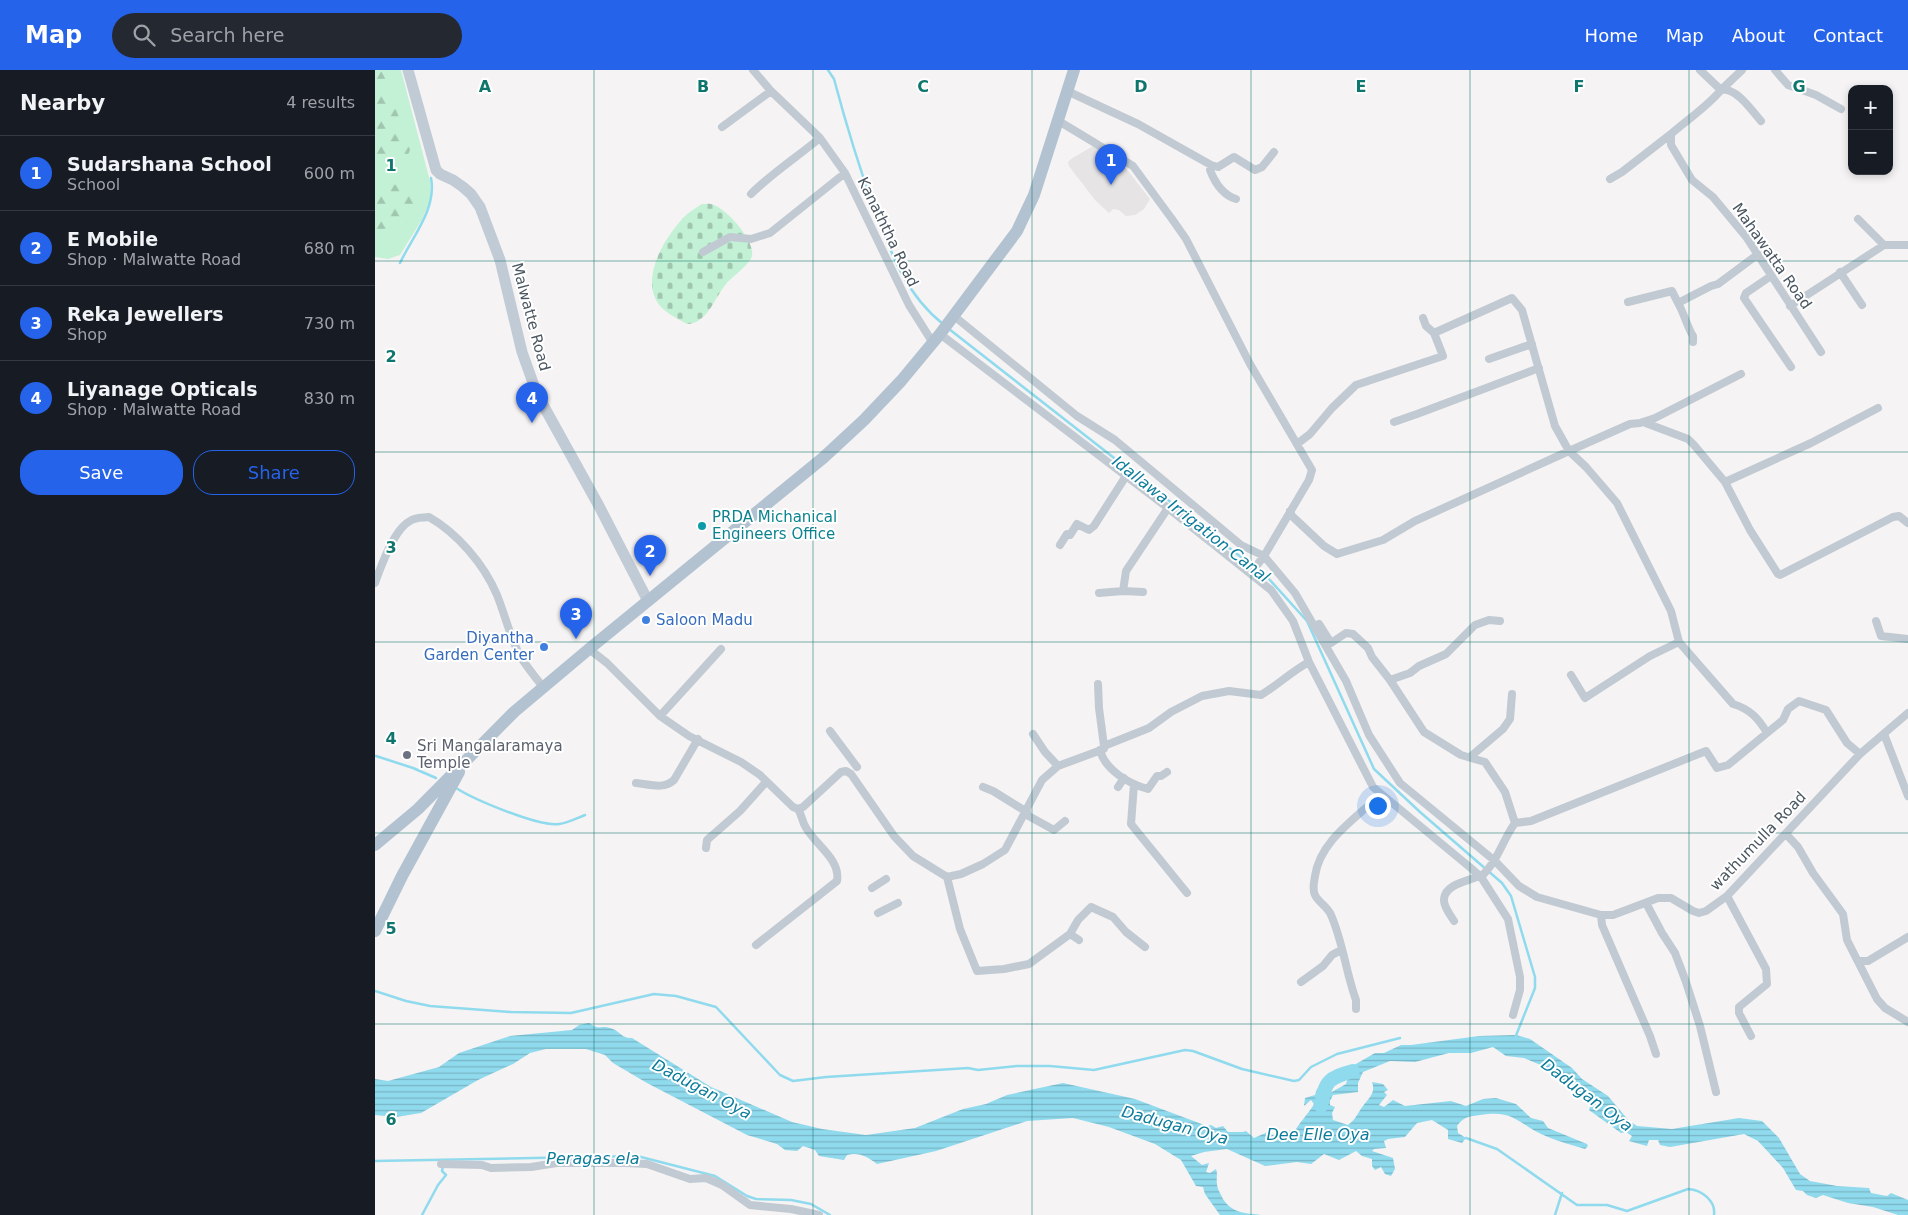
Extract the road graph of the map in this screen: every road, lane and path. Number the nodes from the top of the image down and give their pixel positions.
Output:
1 (408, 70) edge
2 (753, 70) edge
3 (1074, 70) edge
4 (1700, 70) edge
5 (1742, 70) edge
6 (1775, 70) edge
7 (1721, 89) junction
8 (1067, 91) junction
9 (771, 92) junction
10 (1841, 109) dead end
11 (1057, 120) junction
12 (1761, 121) dead end
13 (722, 127) dead end
14 (1671, 134) junction
15 (820, 138) junction
16 (1274, 152) dead end
17 (1211, 165) junction
18 (845, 174) junction
19 (1610, 179) dead end
20 (751, 194) dead end
21 (1237, 199) dead end
22 (1858, 219) dead end
23 (1884, 245) junction
24 (1908, 245) edge
25 (703, 252) dead end
26 (1757, 255) junction
27 (1840, 272) junction
28 (1771, 276) junction
29 (1628, 302) dead end
30 (1678, 303) junction
31 (1862, 305) dead end
32 (1790, 306) junction
33 (953, 316) junction
34 (1423, 318) dead end
35 (1533, 326) dead end
36 (1434, 333) junction
37 (936, 338) junction
38 (1531, 341) junction
39 (1693, 342) dead end
40 (1821, 352) dead end
41 (1489, 360) dead end
42 (1791, 367) dead end
43 (1539, 368) junction
44 (1741, 374) dead end
45 (1878, 408) dead end
46 (1394, 422) dead end
47 (1643, 422) junction
48 (1297, 444) junction
49 (1569, 451) junction
50 (1126, 476) junction
51 (1725, 482) junction
52 (1168, 508) junction
53 (1290, 511) junction
54 (1908, 523) edge
55 (1060, 545) dead end
56 (1264, 556) junction
57 (1254, 568) junction
58 (375, 583) edge
59 (1123, 591) junction
60 (1143, 592) dead end
61 (1295, 592) junction
62 (1099, 593) dead end
63 (648, 601) junction
64 (1500, 621) dead end
65 (1876, 621) dead end
66 (1908, 639) edge
67 (1679, 642) junction
68 (589, 649) junction
69 (721, 649) dead end
70 (1309, 662) junction
71 (1571, 675) dead end
72 (1389, 680) junction
73 (1098, 684) dead end
74 (543, 687) junction
75 (1513, 694) dead end
76 (1908, 713) edge
77 (660, 716) junction
78 (830, 731) dead end
79 (1767, 733) junction
80 (1033, 734) dead end
81 (1884, 734) junction
82 (698, 739) junction
83 (1102, 748) junction
84 (1860, 754) junction
85 (1470, 757) junction
86 (465, 761) junction
87 (1058, 766) junction
88 (857, 767) dead end
89 (1167, 772) dead end
90 (1124, 778) junction
91 (766, 782) junction
92 (636, 783) dead end
93 (1134, 784) junction
94 (983, 787) dead end
95 (1118, 787) dead end
96 (1381, 794) junction
97 (1908, 796) edge
98 (799, 809) junction
99 (1026, 813) junction
100 (1065, 821) dead end
101 (1515, 823) junction
102 (1786, 834) junction
103 (375, 845) edge
104 (705, 848) dead end
105 (1493, 864) junction
106 (1482, 875) junction
107 (947, 877) junction
108 (886, 879) dead end
109 (872, 888) dead end
110 (1187, 893) dead end
111 (1727, 896) junction
112 (898, 903) dead end
113 (1646, 903) junction
114 (878, 913) dead end
115 (1601, 914) junction
116 (1454, 921) dead end
117 (375, 931) edge
118 (1070, 934) junction
119 (1908, 937) edge
120 (1079, 940) dead end
121 (756, 945) dead end
122 (1145, 947) dead end
123 (1341, 950) junction
124 (1859, 961) junction
125 (1301, 982) dead end
126 (1356, 1009) dead end
127 (1513, 1015) dead end
128 (1908, 1022) edge
129 (1751, 1036) dead end
130 (1656, 1054) dead end
131 (1716, 1092) dead end
132 (441, 1164) dead end
133 (819, 1215) edge

1 - 63 street, Malwatte Road
2 - 9 street
3 - 8 main road
4 - 7 street
5 - 7 street
6 - 10 street
7 - 12 street
7 - 14 street
8 - 11 main road
8 - 17 street
9 - 13 street
9 - 15 street
11 - 33 main road
11 - 48 street
14 - 19 street
14 - 26 street, Mahawatta Road
15 - 18 street
15 - 20 street
16 - 17 street
17 - 21 street
18 - 25 street, Kanaththa Road
18 - 37 street, Kanaththa Road
22 - 23 street
23 - 24 street
23 - 27 street
26 - 28 street, Mahawatta Road
26 - 30 street
27 - 31 street
27 - 32 street
28 - 32 street, Mahawatta Road
28 - 42 street
29 - 30 street
30 - 39 street
32 - 40 street, Mahawatta Road
33 - 37 main road
33 - 56 street
34 - 36 street
35 - 38 street
36 - 38 street
36 - 48 street
37 - 50 street
37 - 63 main road
38 - 41 street
38 - 43 street
43 - 46 street
43 - 49 street
44 - 47 street
45 - 51 street
47 - 49 street
47 - 51 street
48 - 53 street
49 - 53 street
49 - 67 street
50 - 52 street
50 - 55 street
51 - 54 street
52 - 57 street
52 - 59 street
53 - 56 street
56 - 57 street
56 - 61 street
57 - 70 street
58 - 74 street
59 - 60 street
59 - 62 street
61 - 72 street
61 - 105 street, wathumulla Road
63 - 68 main road
64 - 72 street
65 - 66 street
67 - 71 street
67 - 79 street
68 - 74 main road
68 - 77 street
69 - 77 street
70 - 83 street
70 - 96 street
72 - 85 street
73 - 83 street
74 - 86 main road
75 - 85 street
76 - 81 street, wathumulla Road
77 - 82 street
78 - 88 street
79 - 84 street
79 - 101 street
80 - 87 street
81 - 84 street, wathumulla Road
81 - 97 street
82 - 91 street
82 - 92 street
83 - 87 street
83 - 90 street
84 - 102 street, wathumulla Road
85 - 101 street
86 - 103 main road
86 - 117 main road
87 - 99 street
89 - 93 street
90 - 93 street
90 - 95 street
91 - 98 street
91 - 104 street
93 - 110 street
94 - 99 street
96 - 106 street
96 - 123 street
98 - 107 street
98 - 121 street
99 - 100 street
99 - 107 street
101 - 105 street
102 - 111 street, wathumulla Road
102 - 124 street
105 - 106 street
105 - 115 street, wathumulla Road
106 - 116 street
106 - 127 street
107 - 118 street
108 - 109 street
111 - 113 street, wathumulla Road
111 - 129 street
112 - 114 street
113 - 115 street, wathumulla Road
113 - 131 street
115 - 130 street
118 - 120 street
118 - 122 street
119 - 124 street
123 - 125 street
123 - 126 street
124 - 128 street
132 - 133 street

